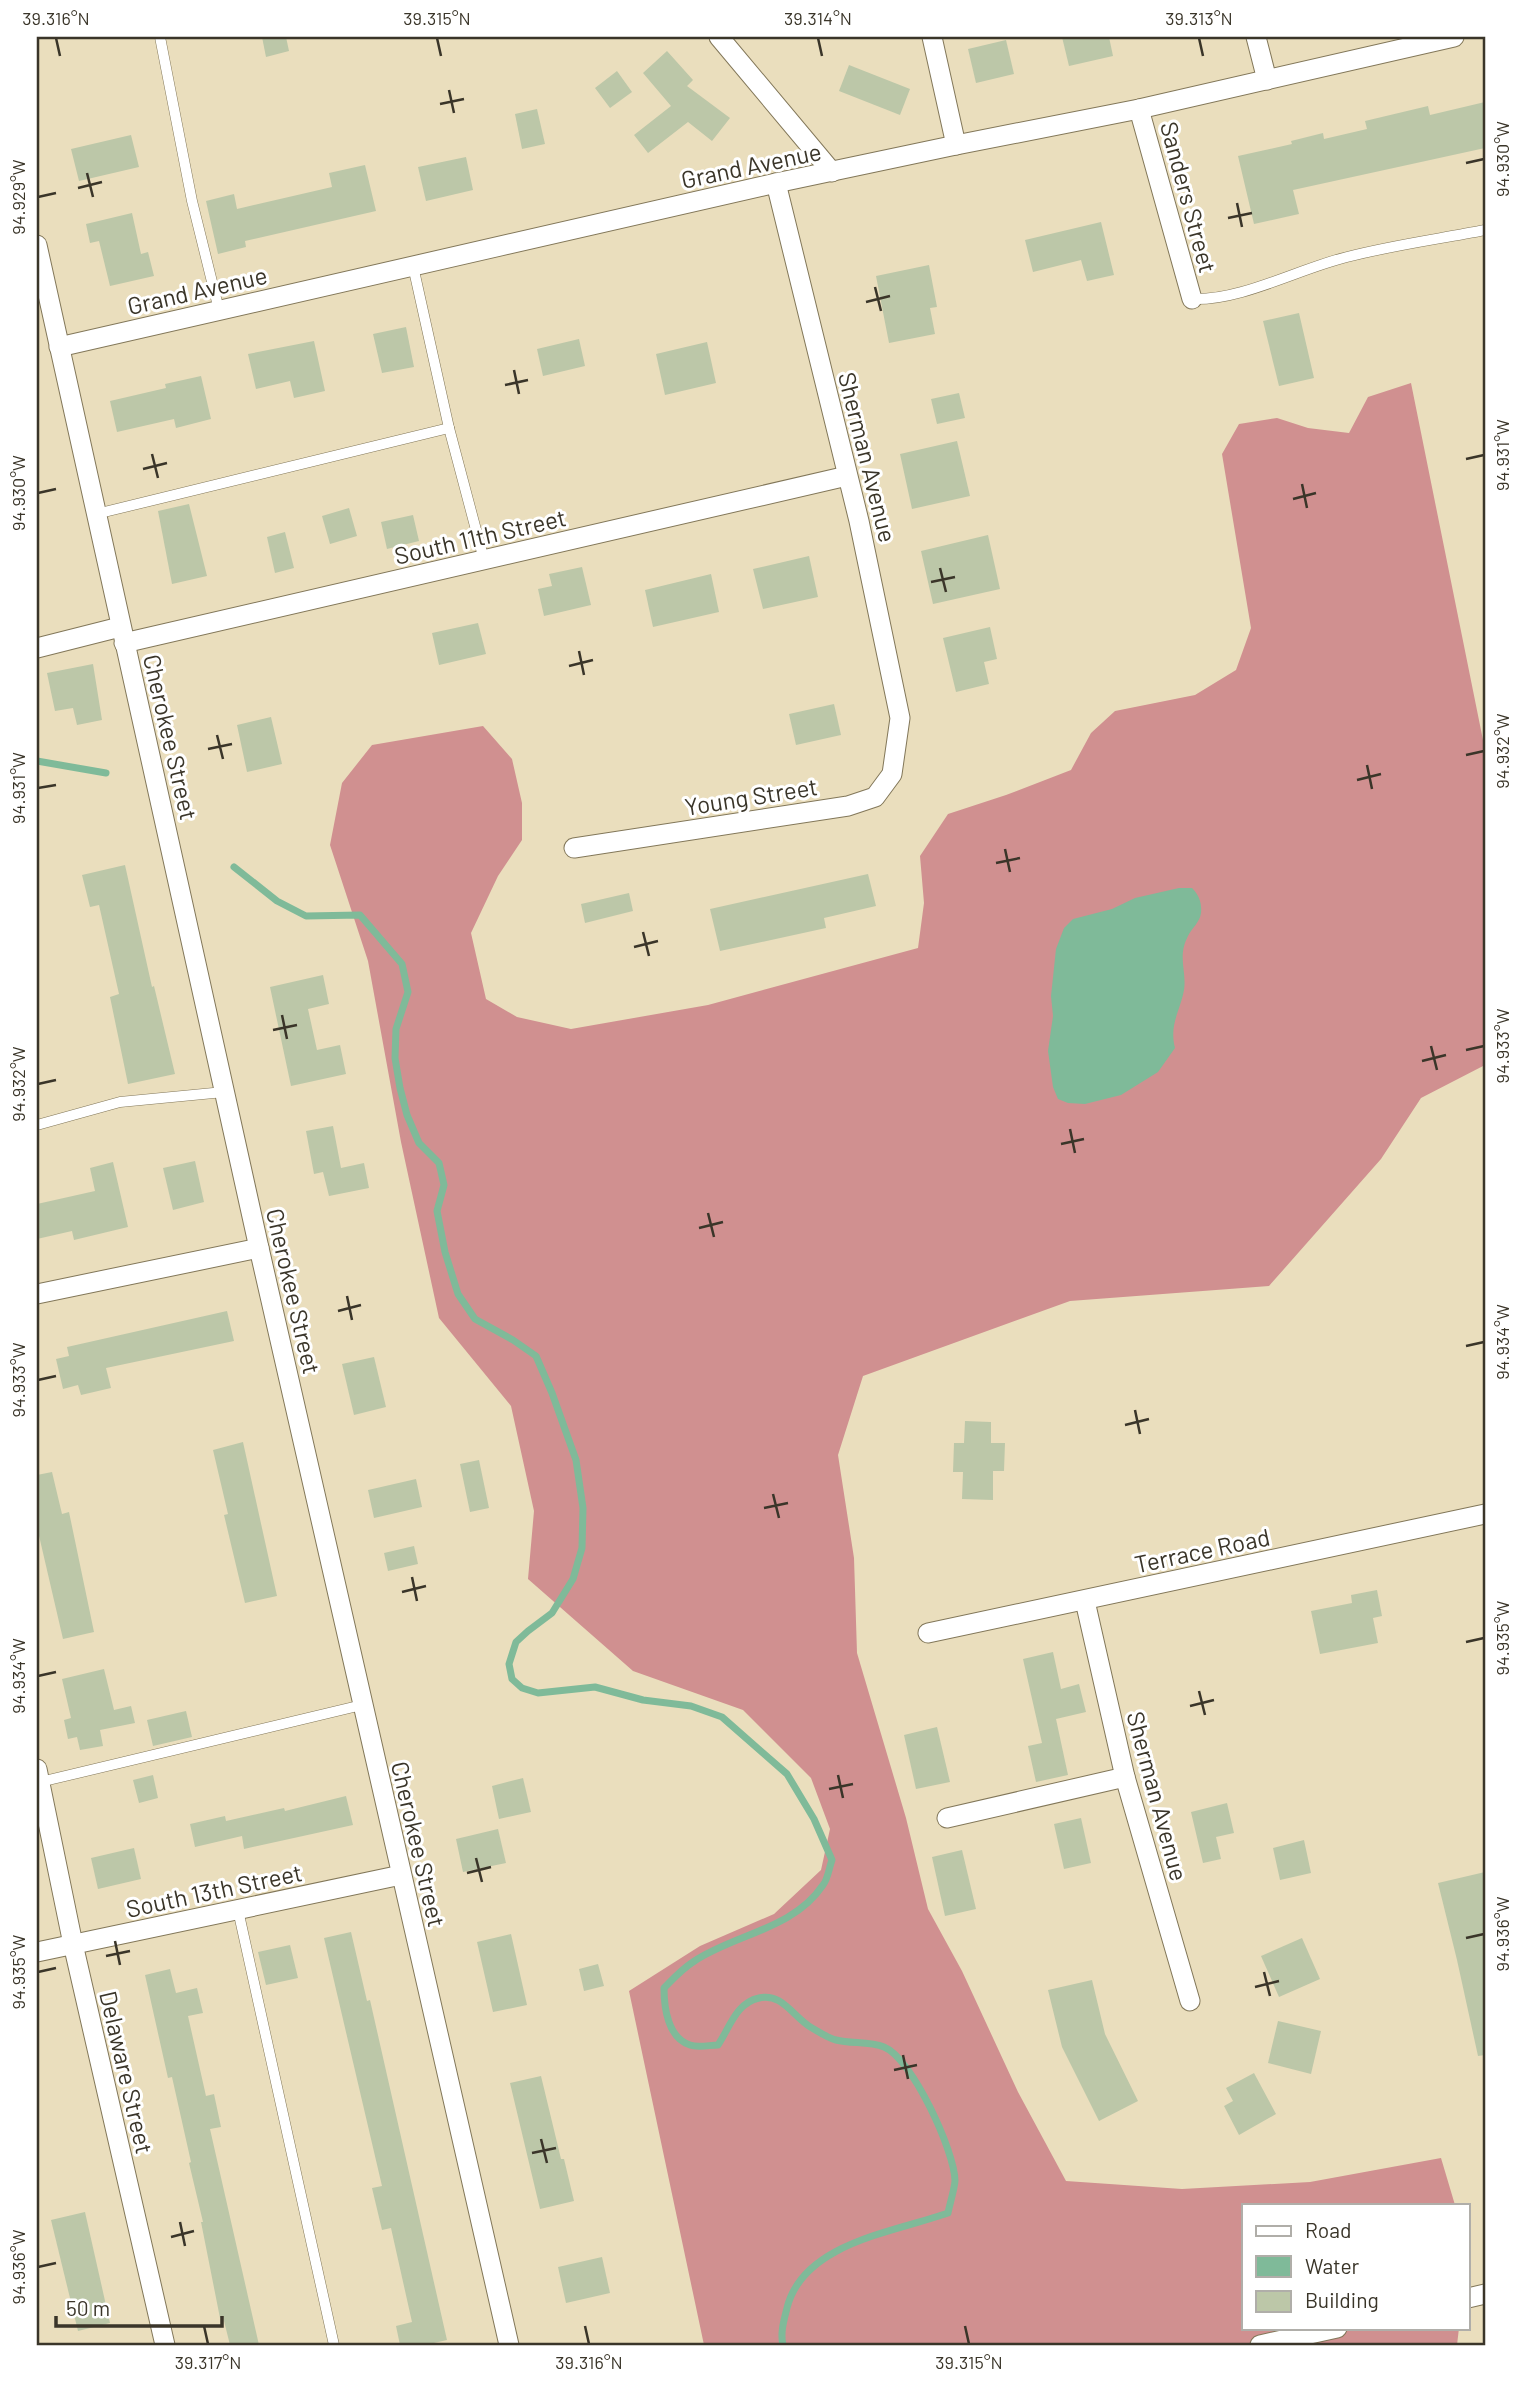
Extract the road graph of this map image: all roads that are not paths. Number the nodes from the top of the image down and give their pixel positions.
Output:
1 (160, 37) edge
2 (719, 37) edge
3 (932, 37) edge
4 (1256, 37) edge
5 (1454, 37) edge
6 (1267, 80) junction
7 (1139, 109) junction
8 (956, 145) junction
9 (832, 172) junction
10 (776, 183) junction
11 (1485, 230) edge
12 (37, 246) edge
13 (413, 266) junction
14 (1192, 299) joint
15 (219, 310) junction
16 (59, 347) junction
17 (449, 428) junction
18 (847, 476) junction
19 (95, 514) junction
20 (484, 560) junction
21 (122, 635) junction
22 (37, 648) edge
23 (896, 743) joint
24 (574, 848) dead end
25 (224, 1092) junction
26 (37, 1125) edge
27 (259, 1248) junction
28 (37, 1294) edge
29 (1485, 1514) edge
30 (1085, 1601) junction
31 (928, 1633) dead end
32 (362, 1705) junction
33 (38, 1775) edge
34 (1125, 1777) junction
35 (947, 1818) dead end
36 (401, 1875) junction
37 (238, 1910) junction
38 (73, 1944) junction
39 (37, 1952) edge
40 (1190, 2001) dead end
41 (1328, 2330) edge
42 (165, 2345) edge
43 (334, 2345) edge
44 (509, 2345) edge
45 (1260, 2345) edge

1 - 15 lane
2 - 9 street
3 - 8 street
4 - 6 street
5 - 6 street, Grand Avenue
6 - 7 street, Grand Avenue
7 - 8 street, Grand Avenue
7 - 14 street, Sanders Street
8 - 9 street, Grand Avenue
9 - 10 street, Grand Avenue
10 - 13 street, Grand Avenue
10 - 18 street, Sherman Avenue
11 - 14 lane
12 - 16 street, Cherokee Street
13 - 15 street, Grand Avenue
13 - 17 lane
15 - 16 street, Grand Avenue
16 - 19 street, Cherokee Street
17 - 19 lane
17 - 20 lane
18 - 20 street, South 11th Street
18 - 23 street, Sherman Avenue
19 - 21 street, Cherokee Street
20 - 21 street, South 11th Street
21 - 22 street, South 11th Street
21 - 25 street, Cherokee Street
23 - 24 street, Young Street
25 - 26 lane
25 - 27 street, Cherokee Street
27 - 28 street
27 - 32 street, Cherokee Street
29 - 30 street, Terrace Road
30 - 31 street, Terrace Road
30 - 34 street, Sherman Avenue
32 - 33 lane
32 - 36 street, Cherokee Street
33 - 38 street, Delaware Street
34 - 35 street
34 - 40 street, Sherman Avenue
36 - 37 street, South 13th Street
36 - 44 street, Cherokee Street
37 - 38 street, South 13th Street
37 - 43 lane
38 - 39 street, South 13th Street
38 - 42 street, Delaware Street
41 - 45 street

